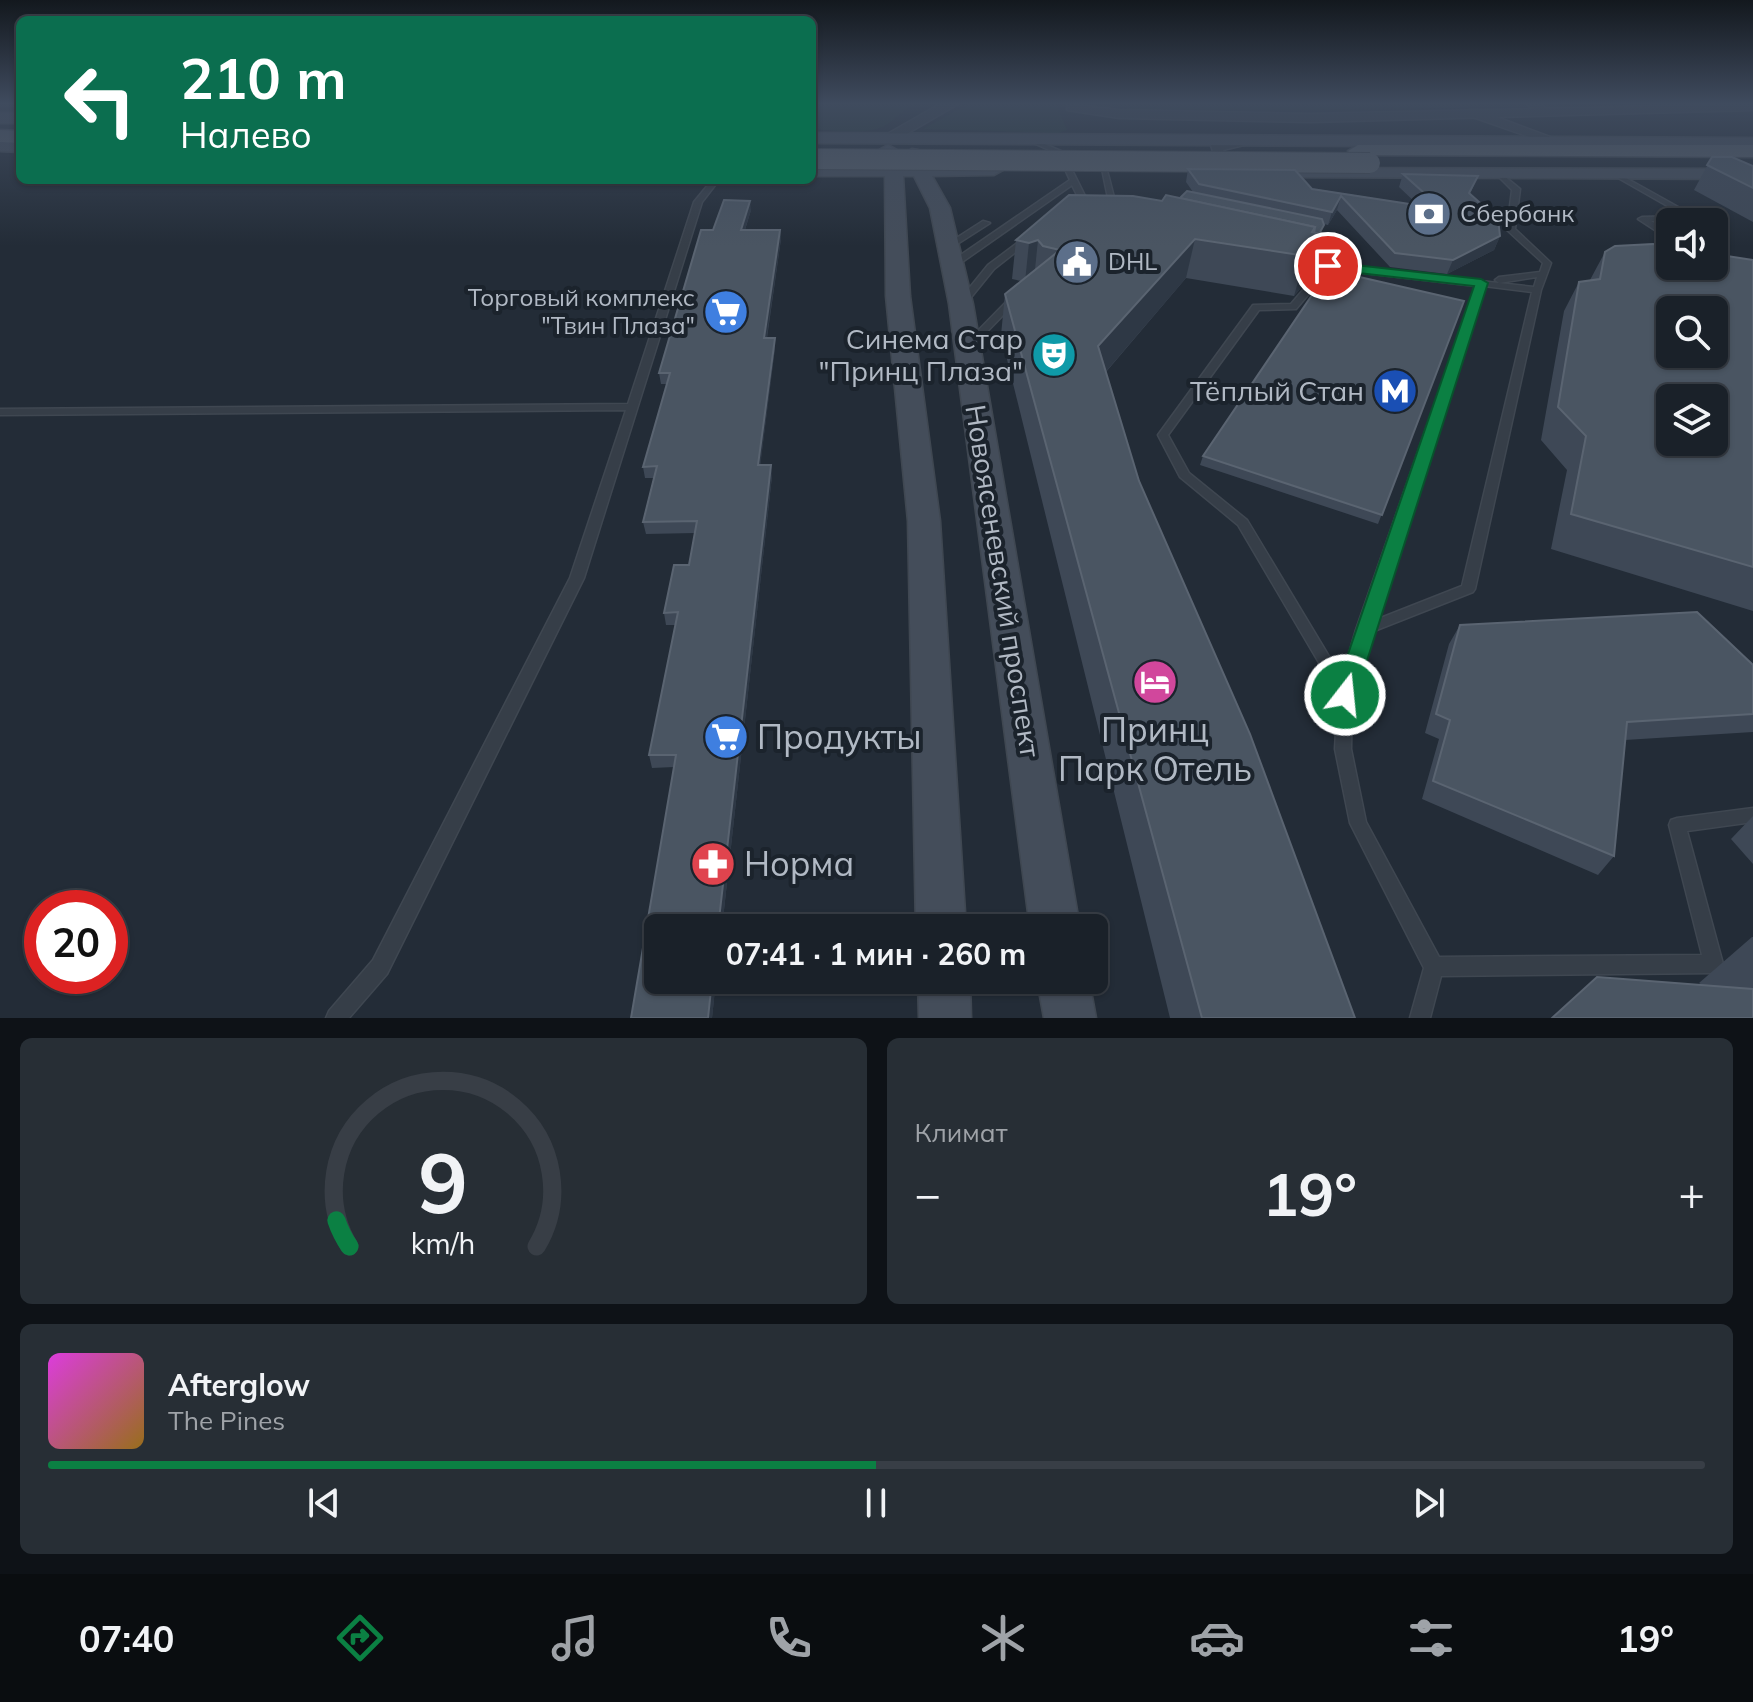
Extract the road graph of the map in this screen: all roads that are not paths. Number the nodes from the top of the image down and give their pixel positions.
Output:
1 (888, 152) edge
2 (907, 152) edge
3 (1058, 152) edge
4 (1061, 152) edge
5 (1093, 152) edge
6 (1216, 152) edge
7 (1720, 152) edge
8 (1364, 157) junction
9 (816, 159) edge
10 (1753, 164) edge
11 (894, 170) junction
12 (923, 170) junction
13 (974, 170) junction
14 (822, 171) edge
15 (1104, 173) junction
16 (1274, 173) junction
17 (1498, 173) junction
18 (1615, 174) junction
19 (1753, 174) edge
20 (1071, 175) junction
21 (713, 184) edge
22 (896, 198) junction
23 (1113, 203) edge
24 (940, 208) junction
25 (1676, 208) edge
26 (1066, 210) edge
27 (1656, 219) edge
28 (986, 223) dead end
29 (1656, 228) edge
30 (1031, 236) edge
31 (1330, 250) dead end
32 (950, 255) junction
33 (1313, 263) edge
34 (1328, 266) junction
35 (1543, 274) junction
36 (1481, 283) junction
37 (1537, 290) junction
38 (1023, 292) edge
39 (961, 304) junction
40 (968, 346) junction
41 (631, 407) junction
42 (0, 412) edge
43 (1363, 630) junction
44 (1345, 695) junction
45 (1753, 815) edge
46 (940, 914) edge
47 (1053, 914) edge
48 (1434, 967) junction
49 (1066, 994) edge
50 (336, 1018) edge
51 (1070, 1018) edge
52 (1420, 1018) edge

1 - 11 main road
2 - 12 main road, Новоясеневский проспект
3 - 20 lane
4 - 8 main road
5 - 15 main road
6 - 16 street
7 - 8 main road
8 - 9 main road, bridge
8 - 10 main road
11 - 12 main road
11 - 14 main road
11 - 22 main road
12 - 13 main road
12 - 24 main road, Новоясеневский проспект
13 - 20 main road
13 - 24 main road
14 - 22 main road
15 - 16 main road
15 - 20 main road
15 - 23 lane
16 - 17 main road
17 - 18 main road
17 - 35 lane
18 - 19 main road
18 - 25 lane
20 - 26 lane
20 - 32 lane
21 - 41 lane
22 - 46 main road
24 - 32 main road, Новоясеневский проспект
27 - 29 lane
28 - 32 lane
30 - 39 lane
31 - 34 lane
32 - 39 main road, Новоясеневский проспект
33 - 34 lane
34 - 36 lane
34 - 44 lane
35 - 36 lane
35 - 37 lane
36 - 37 lane
36 - 43 lane
37 - 43 lane
38 - 40 lane
39 - 40 main road, Новоясеневский проспект
40 - 47 main road, Новоясеневский проспект
41 - 42 lane
41 - 50 lane
43 - 44 lane
44 - 48 lane
45 - 48 lane
48 - 52 lane
49 - 51 main road

